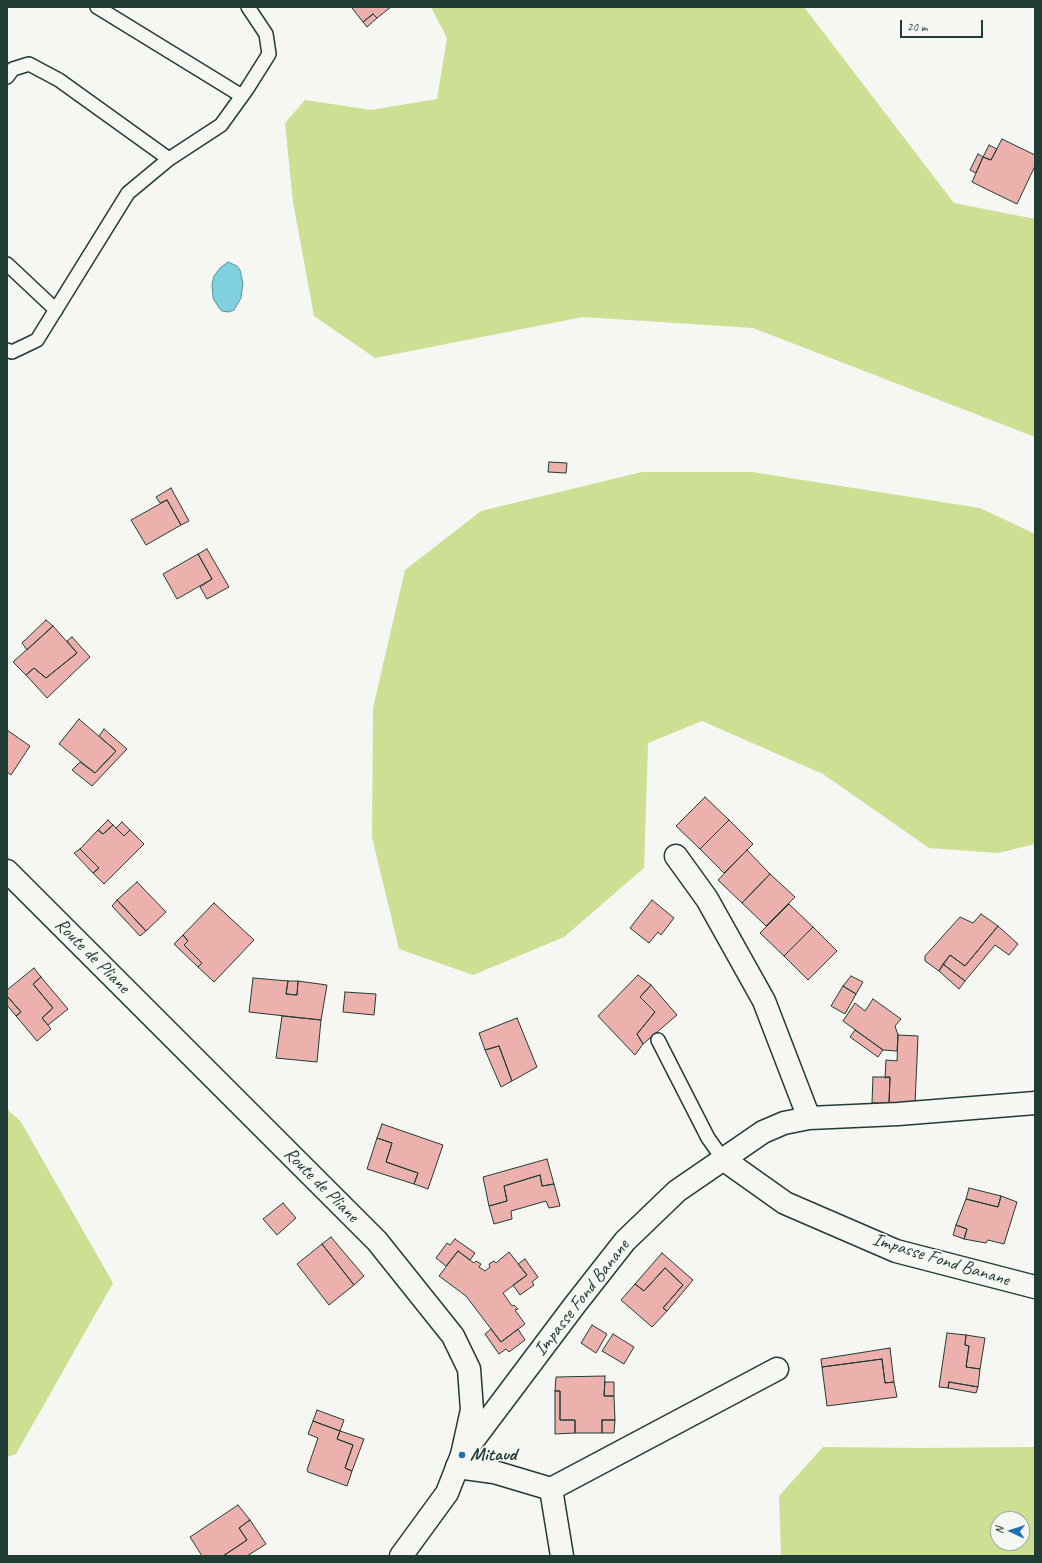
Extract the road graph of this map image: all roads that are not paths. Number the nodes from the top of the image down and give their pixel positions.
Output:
1 (97, 7) edge
2 (248, 7) edge
3 (7, 77) edge
4 (242, 96) junction
5 (169, 159) junction
6 (7, 264) edge
7 (56, 310) junction
8 (7, 350) edge
9 (676, 856) dead end
10 (7, 871) edge
11 (658, 1040) dead end
12 (1035, 1103) edge
13 (808, 1118) junction
14 (723, 1159) junction
15 (1035, 1287) edge
16 (777, 1369) dead end
17 (459, 1461) junction
18 (551, 1489) junction
19 (401, 1556) edge
20 (562, 1556) edge

1 - 4 lane
2 - 4 lane
3 - 5 lane
4 - 5 lane
5 - 7 lane
6 - 7 lane
7 - 8 lane
9 - 13 street
10 - 17 street, Route de Pliane
11 - 14 lane
12 - 13 street, Impasse Fond Banane
13 - 14 street, Impasse Fond Banane
14 - 15 street, Impasse Fond Banane
14 - 17 street, Impasse Fond Banane
16 - 18 street
17 - 18 street
17 - 19 street, Route de Pliane
18 - 20 street

